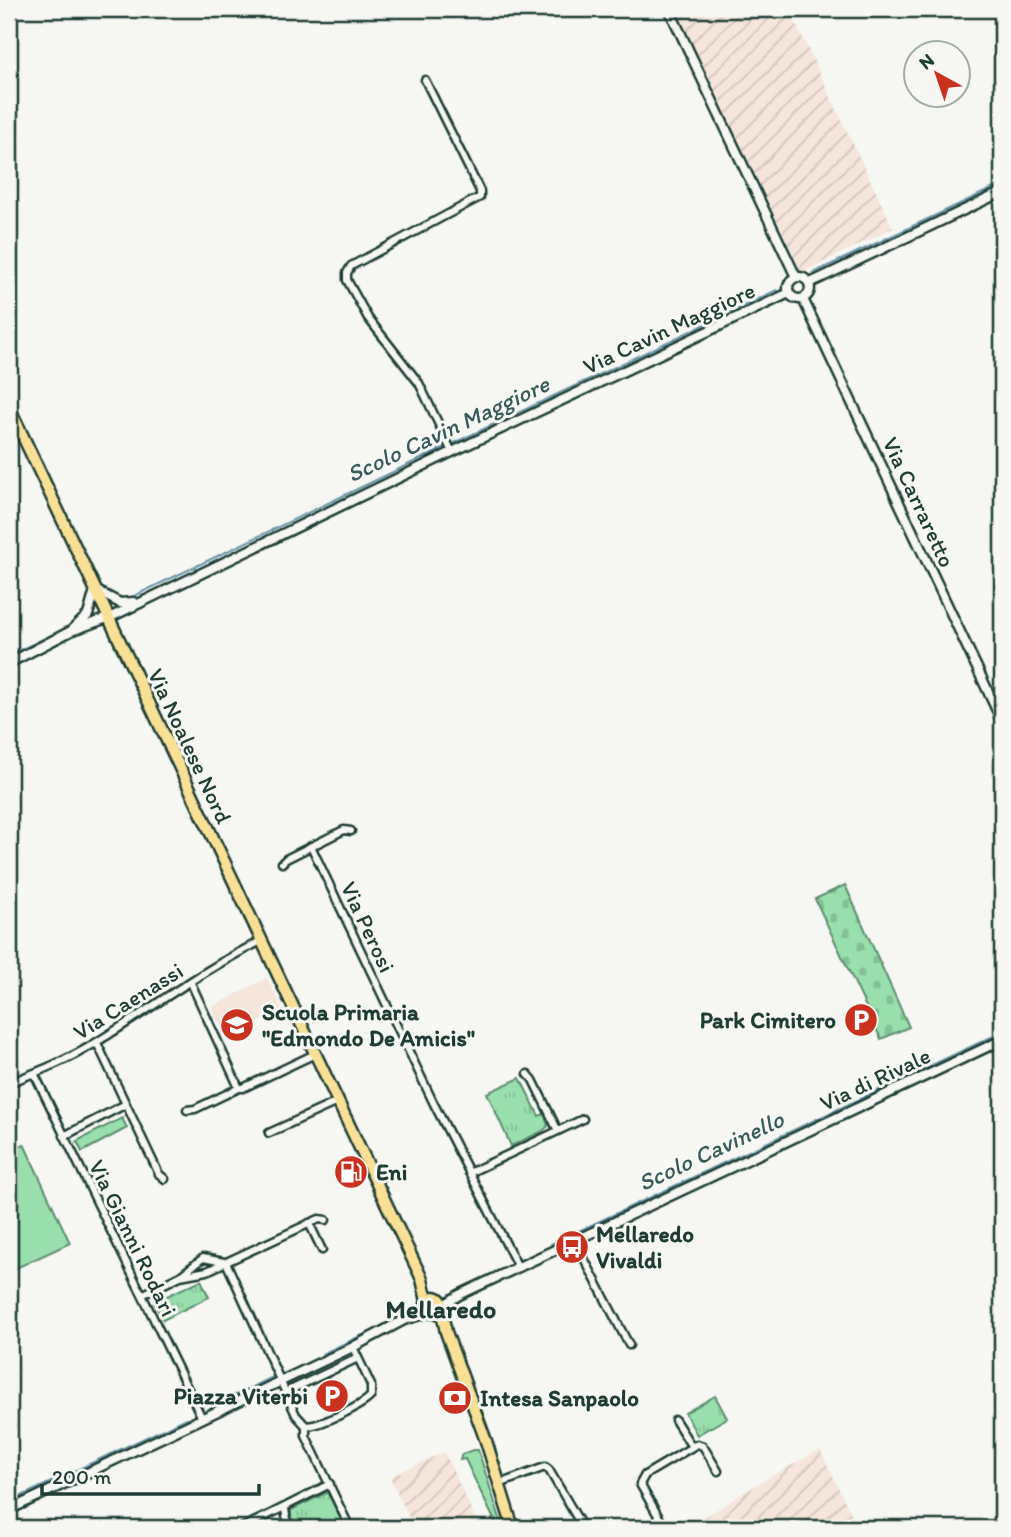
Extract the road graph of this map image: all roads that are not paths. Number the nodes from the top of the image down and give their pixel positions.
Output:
1 (669, 9) edge
2 (425, 80) dead end
3 (1002, 192) edge
4 (796, 277) junction
5 (810, 283) junction
6 (789, 293) junction
7 (803, 299) junction
8 (9, 407) edge
9 (450, 447) junction
10 (95, 590) junction
11 (139, 601) junction
12 (120, 603) junction
13 (89, 614) junction
14 (107, 615) junction
15 (71, 631) junction
16 (9, 663) edge
17 (1002, 721) edge
18 (351, 831) dead end
19 (311, 846) junction
20 (282, 863) dead end
21 (261, 941) junction
22 (191, 983) junction
23 (1002, 1040) edge
24 (93, 1044) junction
25 (315, 1054) junction
26 (34, 1073) junction
27 (528, 1074) dead end
28 (9, 1083) edge
29 (239, 1088) junction
30 (337, 1102) junction
31 (126, 1104) junction
32 (187, 1110) dead end
33 (583, 1119) dead end
34 (558, 1131) junction
35 (269, 1133) dead end
36 (64, 1136) junction
37 (469, 1173) junction
38 (165, 1179) dead end
39 (326, 1220) dead end
40 (309, 1223) junction
41 (575, 1241) junction
42 (322, 1250) dead end
43 (226, 1262) junction
44 (518, 1267) junction
45 (180, 1276) junction
46 (142, 1295) junction
47 (434, 1306) junction
48 (629, 1345) dead end
49 (353, 1348) junction
50 (358, 1358) junction
51 (282, 1381) junction
52 (286, 1392) junction
53 (202, 1418) junction
54 (675, 1420) dead end
55 (306, 1426) junction
56 (692, 1447) junction
57 (718, 1471) dead end
58 (330, 1484) junction
59 (499, 1484) junction
60 (285, 1509) junction
61 (9, 1510) edge
62 (241, 1528) edge
63 (291, 1528) edge
64 (350, 1528) edge
65 (513, 1528) edge
66 (583, 1528) edge
67 (665, 1528) edge

1 - 4 street
2 - 9 street
3 - 5 street
4 - 5 street
4 - 6 street, Via Cavin Maggiore
5 - 7 street
6 - 7 street, Via Cavin Maggiore
6 - 9 street, Via Cavin Maggiore
7 - 17 street, Via Carraretto
8 - 10 main road, Via Noalese Nord
9 - 11 street, Via Cavin Maggiore
10 - 12 street
10 - 13 street
10 - 14 main road, Via Noalese Nord
11 - 12 street, Via Cavin Maggiore
11 - 14 street, Via Cavin Maggiore
12 - 14 street, Via Cavin Maggiore
13 - 14 street, Via Cavin Maggiore
13 - 15 street, Via Cavin Maggiore
14 - 15 street, Via Cavin Maggiore
14 - 21 main road, Via Noalese Nord
15 - 16 street, Via Cavin Maggiore
18 - 19 street
19 - 20 street
19 - 37 street, Via Perosi
21 - 22 street, Via Caenassi
21 - 25 main road, Via Noalese Nord
22 - 24 street, Via Caenassi
22 - 29 street
23 - 41 street, Via di Rivale
24 - 26 street, Via Caenassi
24 - 31 street
25 - 29 street
25 - 30 main road, Via Noalese Nord
26 - 28 street, Via Caenassi
26 - 36 street, Via Gianni Rodari
27 - 34 street
29 - 32 street
30 - 35 street
30 - 47 main road, Via Noalese Nord
31 - 36 street
31 - 38 street
33 - 34 street
34 - 37 street
36 - 46 street, Via Gianni Rodari
37 - 44 street, Via Perosi
39 - 40 street
40 - 42 street
40 - 43 street
41 - 44 street, Via di Rivale
41 - 48 street
43 - 45 street
43 - 45 street
43 - 51 street
44 - 47 street, Via di Rivale
45 - 46 street
46 - 53 street, Via Gianni Rodari
47 - 49 street
47 - 59 main road
49 - 50 street
49 - 51 street
50 - 52 street
50 - 55 street
51 - 52 street
51 - 53 street
52 - 55 street
53 - 61 street
54 - 56 street
55 - 58 street
56 - 57 street
56 - 67 street
58 - 60 street
58 - 64 street
59 - 65 main road
59 - 66 street
60 - 62 street
60 - 63 street

